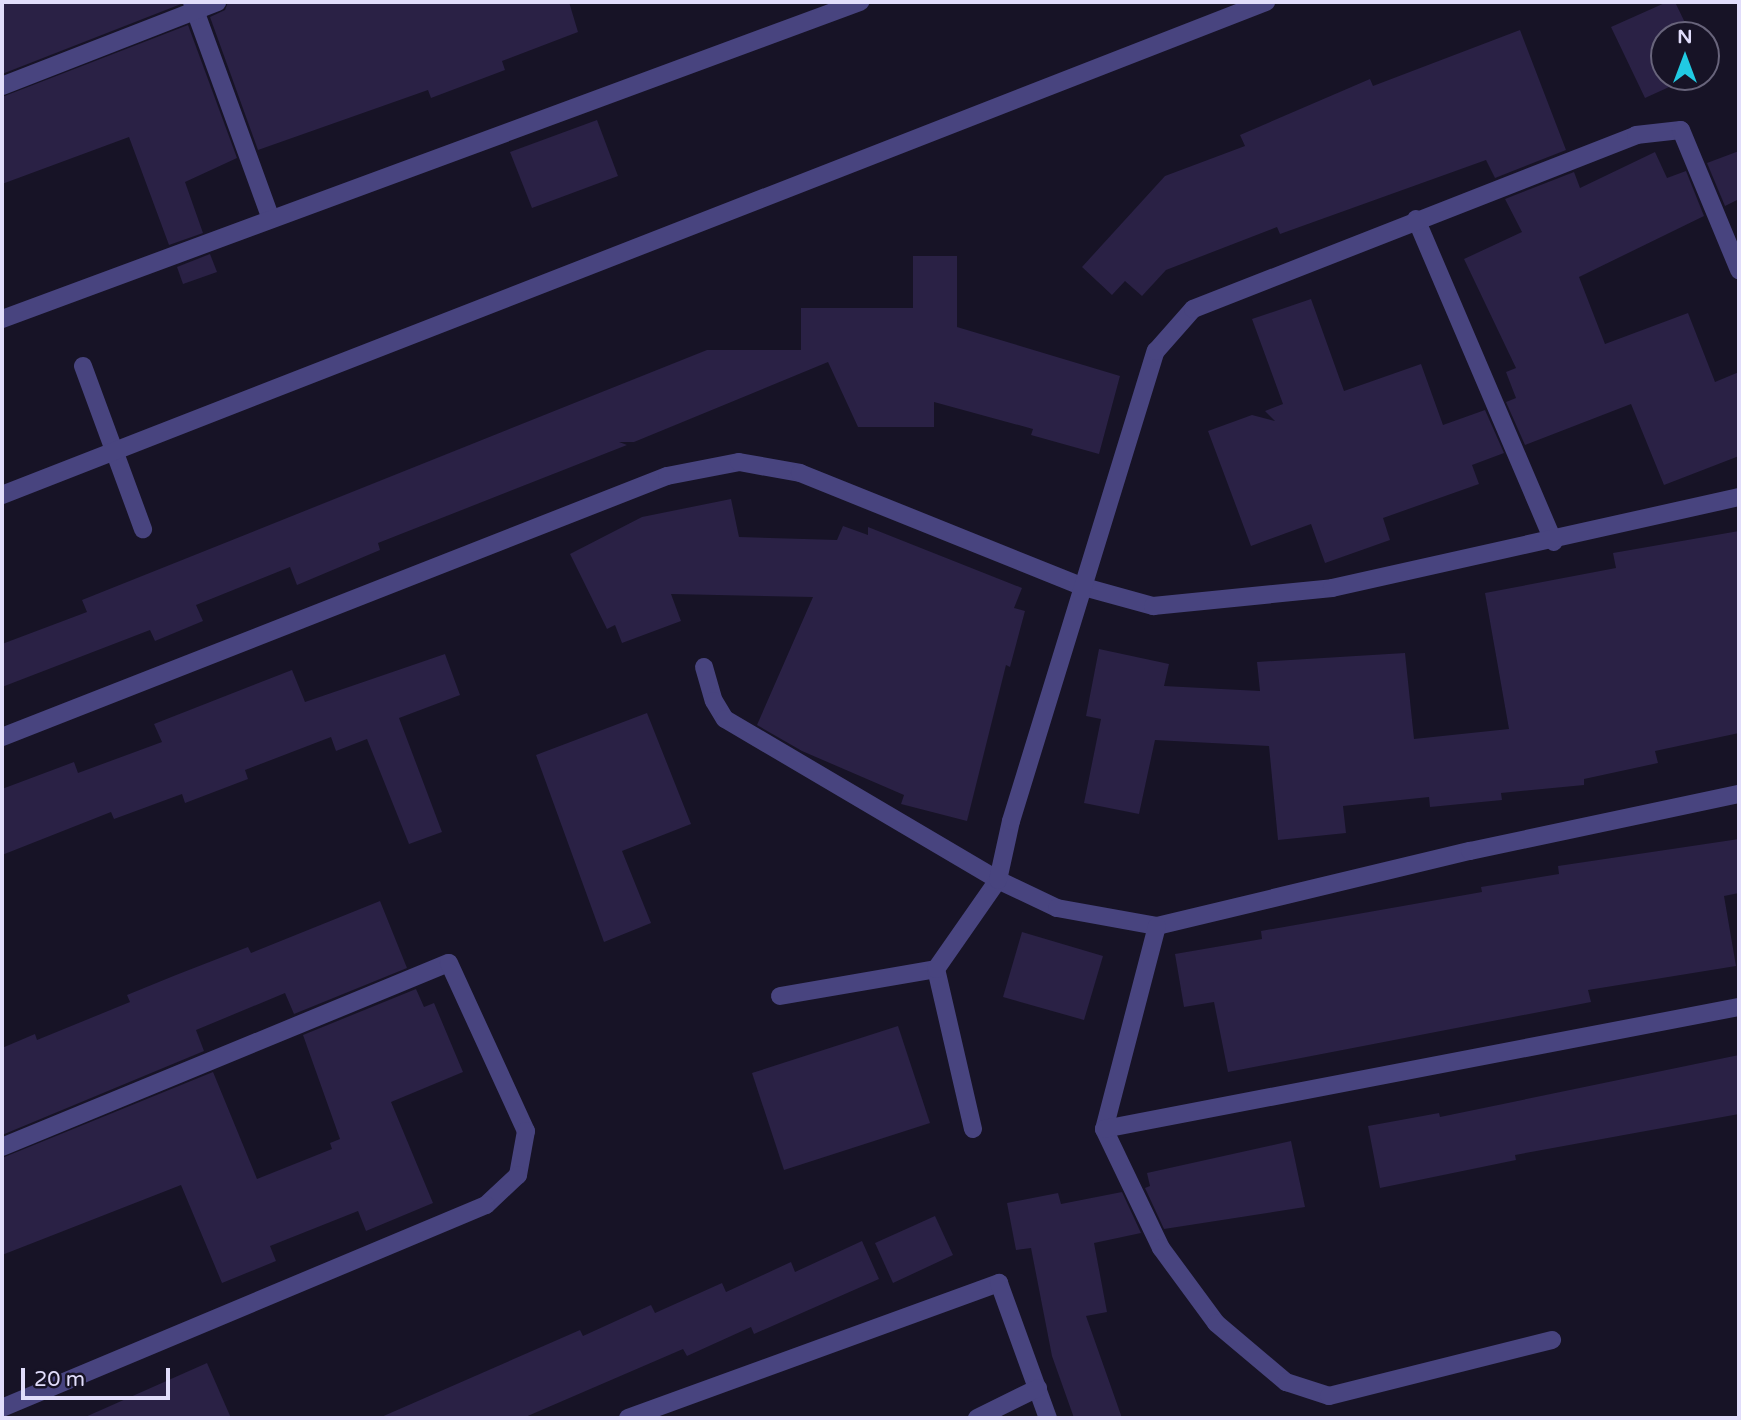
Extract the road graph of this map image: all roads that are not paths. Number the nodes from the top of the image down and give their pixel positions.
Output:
1 (217, 2) edge
2 (860, 2) edge
3 (1266, 2) edge
4 (194, 6) edge
5 (2, 86) edge
6 (271, 219) junction
7 (1416, 219) junction
8 (1739, 270) edge
9 (2, 319) edge
10 (83, 366) dead end
11 (114, 451) junction
12 (2, 495) edge
13 (1739, 498) edge
14 (143, 529) dead end
15 (1554, 542) junction
16 (1084, 587) junction
17 (704, 667) dead end
18 (2, 737) edge
19 (1739, 794) edge
20 (998, 880) junction
21 (1157, 926) junction
22 (936, 969) junction
23 (780, 996) dead end
24 (1739, 1007) edge
25 (973, 1129) dead end
26 (1104, 1129) junction
27 (2, 1147) edge
28 (1552, 1339) dead end
29 (1038, 1388) junction
30 (2, 1408) edge
31 (628, 1418) edge
32 (977, 1418) edge
33 (1048, 1418) edge

1 - 4 street
2 - 6 street
3 - 11 street
4 - 5 street
4 - 6 street
6 - 9 street
7 - 8 street
7 - 15 street
7 - 16 street
10 - 11 street
11 - 12 street
11 - 14 street
13 - 15 street
15 - 16 street
16 - 18 street
16 - 20 street
17 - 20 street
19 - 21 street
20 - 21 street
20 - 22 street
21 - 26 street
22 - 23 street
22 - 25 street
24 - 26 street
26 - 28 street
27 - 30 street
29 - 31 street
29 - 32 street
29 - 33 street

